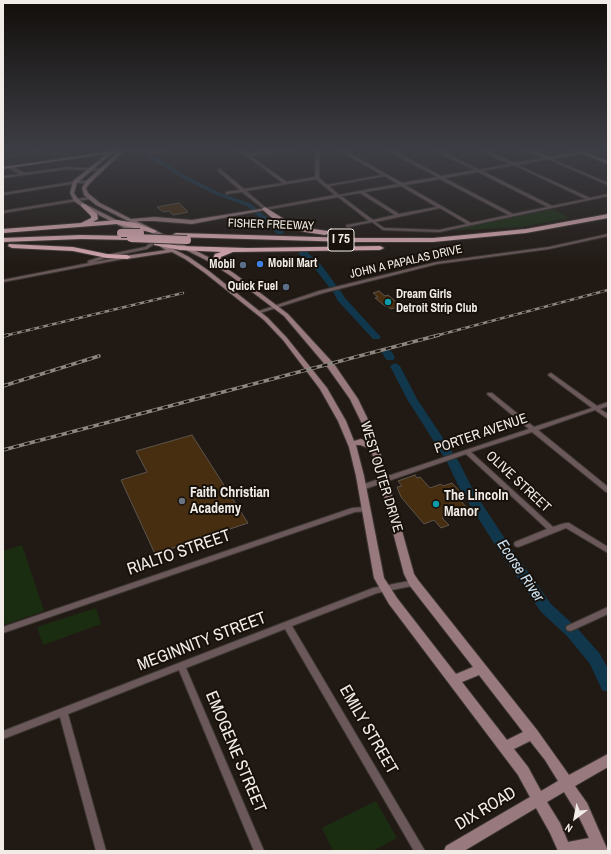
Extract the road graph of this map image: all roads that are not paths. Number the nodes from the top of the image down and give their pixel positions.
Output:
1 (34, 189) edge
2 (73, 189) edge
3 (85, 189) edge
4 (250, 189) edge
5 (329, 189) edge
6 (377, 189) edge
7 (410, 189) edge
8 (461, 189) edge
9 (515, 189) edge
10 (568, 189) edge
11 (243, 190) junction
12 (361, 192) junction
13 (227, 193) dead end
14 (3, 194) edge
15 (608, 195) edge
16 (338, 196) junction
17 (89, 198) junction
18 (590, 199) junction
19 (76, 200) junction
20 (98, 204) junction
21 (83, 205) junction
22 (441, 207) junction
23 (552, 207) junction
24 (259, 210) junction
25 (3, 212) edge
26 (512, 215) junction
27 (399, 216) junction
28 (608, 216) edge
29 (108, 217) junction
30 (131, 220) junction
31 (164, 220) junction
32 (371, 221) junction
33 (117, 222) junction
34 (608, 222) edge
35 (79, 224) junction
36 (470, 224) junction
37 (348, 226) dead end
38 (3, 231) edge
39 (152, 231) junction
40 (505, 234) junction
41 (608, 235) edge
42 (3, 236) edge
43 (3, 240) edge
44 (155, 242) junction
45 (187, 244) junction
46 (430, 245) junction
47 (3, 247) edge
48 (234, 249) junction
49 (176, 253) junction
50 (107, 256) junction
51 (127, 257) junction
52 (219, 265) junction
53 (72, 269) junction
54 (236, 277) junction
55 (218, 280) junction
56 (3, 281) edge
57 (248, 286) junction
58 (228, 288) junction
59 (274, 306) junction
60 (258, 312) junction
61 (551, 375) dead end
62 (490, 394) dead end
63 (608, 404) edge
64 (596, 408) junction
65 (608, 417) edge
66 (534, 429) junction
67 (351, 444) junction
68 (373, 446) junction
69 (467, 452) junction
70 (383, 480) junction
71 (362, 487) junction
72 (608, 490) edge
73 (366, 509) junction
74 (552, 530) junction
75 (518, 544) dead end
76 (608, 550) edge
77 (414, 583) junction
78 (385, 588) junction
79 (608, 610) edge
80 (287, 625) junction
81 (570, 628) dead end
82 (3, 630) edge
83 (181, 666) junction
84 (480, 668) junction
85 (454, 680) junction
86 (63, 712) junction
87 (533, 734) junction
88 (3, 735) edge
89 (505, 747) junction
90 (608, 760) edge
91 (567, 783) junction
92 (539, 799) junction
93 (600, 847) edge
94 (565, 850) edge
95 (102, 851) edge
96 (259, 851) edge
97 (420, 851) edge
98 (451, 851) edge

1 - 14 street
2 - 19 main road
3 - 17 main road
4 - 11 street
5 - 16 street
6 - 12 street
7 - 22 street
8 - 26 street
9 - 23 street
10 - 18 street
11 - 13 street
11 - 24 street
12 - 16 street
12 - 27 street
15 - 18 street
16 - 24 street
16 - 32 street
17 - 19 street
17 - 20 main road, WEST OUTER DRIVE
18 - 23 street
19 - 21 main road, WEST OUTER DRIVE
19 - 25 street
20 - 21 main road
20 - 30 main road, WEST OUTER DRIVE
21 - 29 main road, WEST OUTER DRIVE
21 - 35 highway
22 - 27 street
22 - 36 street
23 - 26 street
24 - 31 main road
24 - 40 highway
26 - 36 street
27 - 32 street
28 - 40 highway, FISHER FREEWAY / I 75
29 - 30 main road
29 - 33 main road, WEST OUTER DRIVE
30 - 31 main road
30 - 39 main road, WEST OUTER DRIVE
31 - 39 main road
32 - 36 street
32 - 37 street
33 - 35 highway
33 - 39 highway
33 - 44 main road, WEST OUTER DRIVE
34 - 46 highway, FISHER FREEWAY / I 75
35 - 38 highway
39 - 45 main road, WEST OUTER DRIVE
40 - 42 highway, FISHER FREEWAY / I 75, bridge
41 - 59 street, JOHN A PAPALAS DRIVE
43 - 45 highway, FISHER FREEWAY / I 75, bridge
44 - 45 highway
44 - 49 main road, WEST OUTER DRIVE
44 - 50 street
45 - 46 highway, FISHER FREEWAY / I 75
45 - 48 highway
45 - 52 main road, WEST OUTER DRIVE
46 - 48 highway
47 - 50 highway
48 - 52 highway
49 - 51 main road
49 - 55 main road, WEST OUTER DRIVE
50 - 51 highway
50 - 53 street
51 - 53 street
52 - 54 main road, WEST OUTER DRIVE
53 - 56 street
54 - 55 main road
54 - 57 main road, WEST OUTER DRIVE
55 - 58 main road, WEST OUTER DRIVE
57 - 58 main road
57 - 59 main road, WEST OUTER DRIVE
58 - 60 main road, WEST OUTER DRIVE
59 - 60 street, JOHN A PAPALAS DRIVE
59 - 68 main road, WEST OUTER DRIVE
60 - 67 main road, WEST OUTER DRIVE
61 - 64 street
62 - 66 street
63 - 64 street, PORTER AVENUE
64 - 65 street
64 - 66 street, PORTER AVENUE
66 - 69 street, PORTER AVENUE
66 - 72 street
67 - 68 main road
67 - 71 main road, WEST OUTER DRIVE
68 - 70 main road, WEST OUTER DRIVE
69 - 70 street, PORTER AVENUE
69 - 74 street, OLIVE STREET
70 - 71 street, PORTER AVENUE
70 - 77 main road, WEST OUTER DRIVE
71 - 73 main road, WEST OUTER DRIVE
73 - 78 main road, WEST OUTER DRIVE
73 - 82 street, RIALTO STREET
74 - 75 street
74 - 76 street
77 - 78 street, MEGINNITY STREET
77 - 84 main road, WEST OUTER DRIVE
78 - 80 street, MEGINNITY STREET
78 - 85 main road, WEST OUTER DRIVE
79 - 81 street
80 - 83 street, MEGINNITY STREET
80 - 97 street, EMILY STREET
83 - 86 street, MEGINNITY STREET
83 - 96 street, EMOGENE STREET
84 - 85 main road
84 - 87 main road, WEST OUTER DRIVE
85 - 89 main road, WEST OUTER DRIVE
86 - 88 street, MEGINNITY STREET
86 - 95 street
87 - 89 main road
87 - 91 main road, WEST OUTER DRIVE
89 - 92 main road, WEST OUTER DRIVE
90 - 91 main road, DIX ROAD
91 - 92 main road, DIX ROAD
91 - 93 main road, WEST OUTER DRIVE
92 - 94 main road, WEST OUTER DRIVE
92 - 98 main road, DIX ROAD
93 - 94 main road

